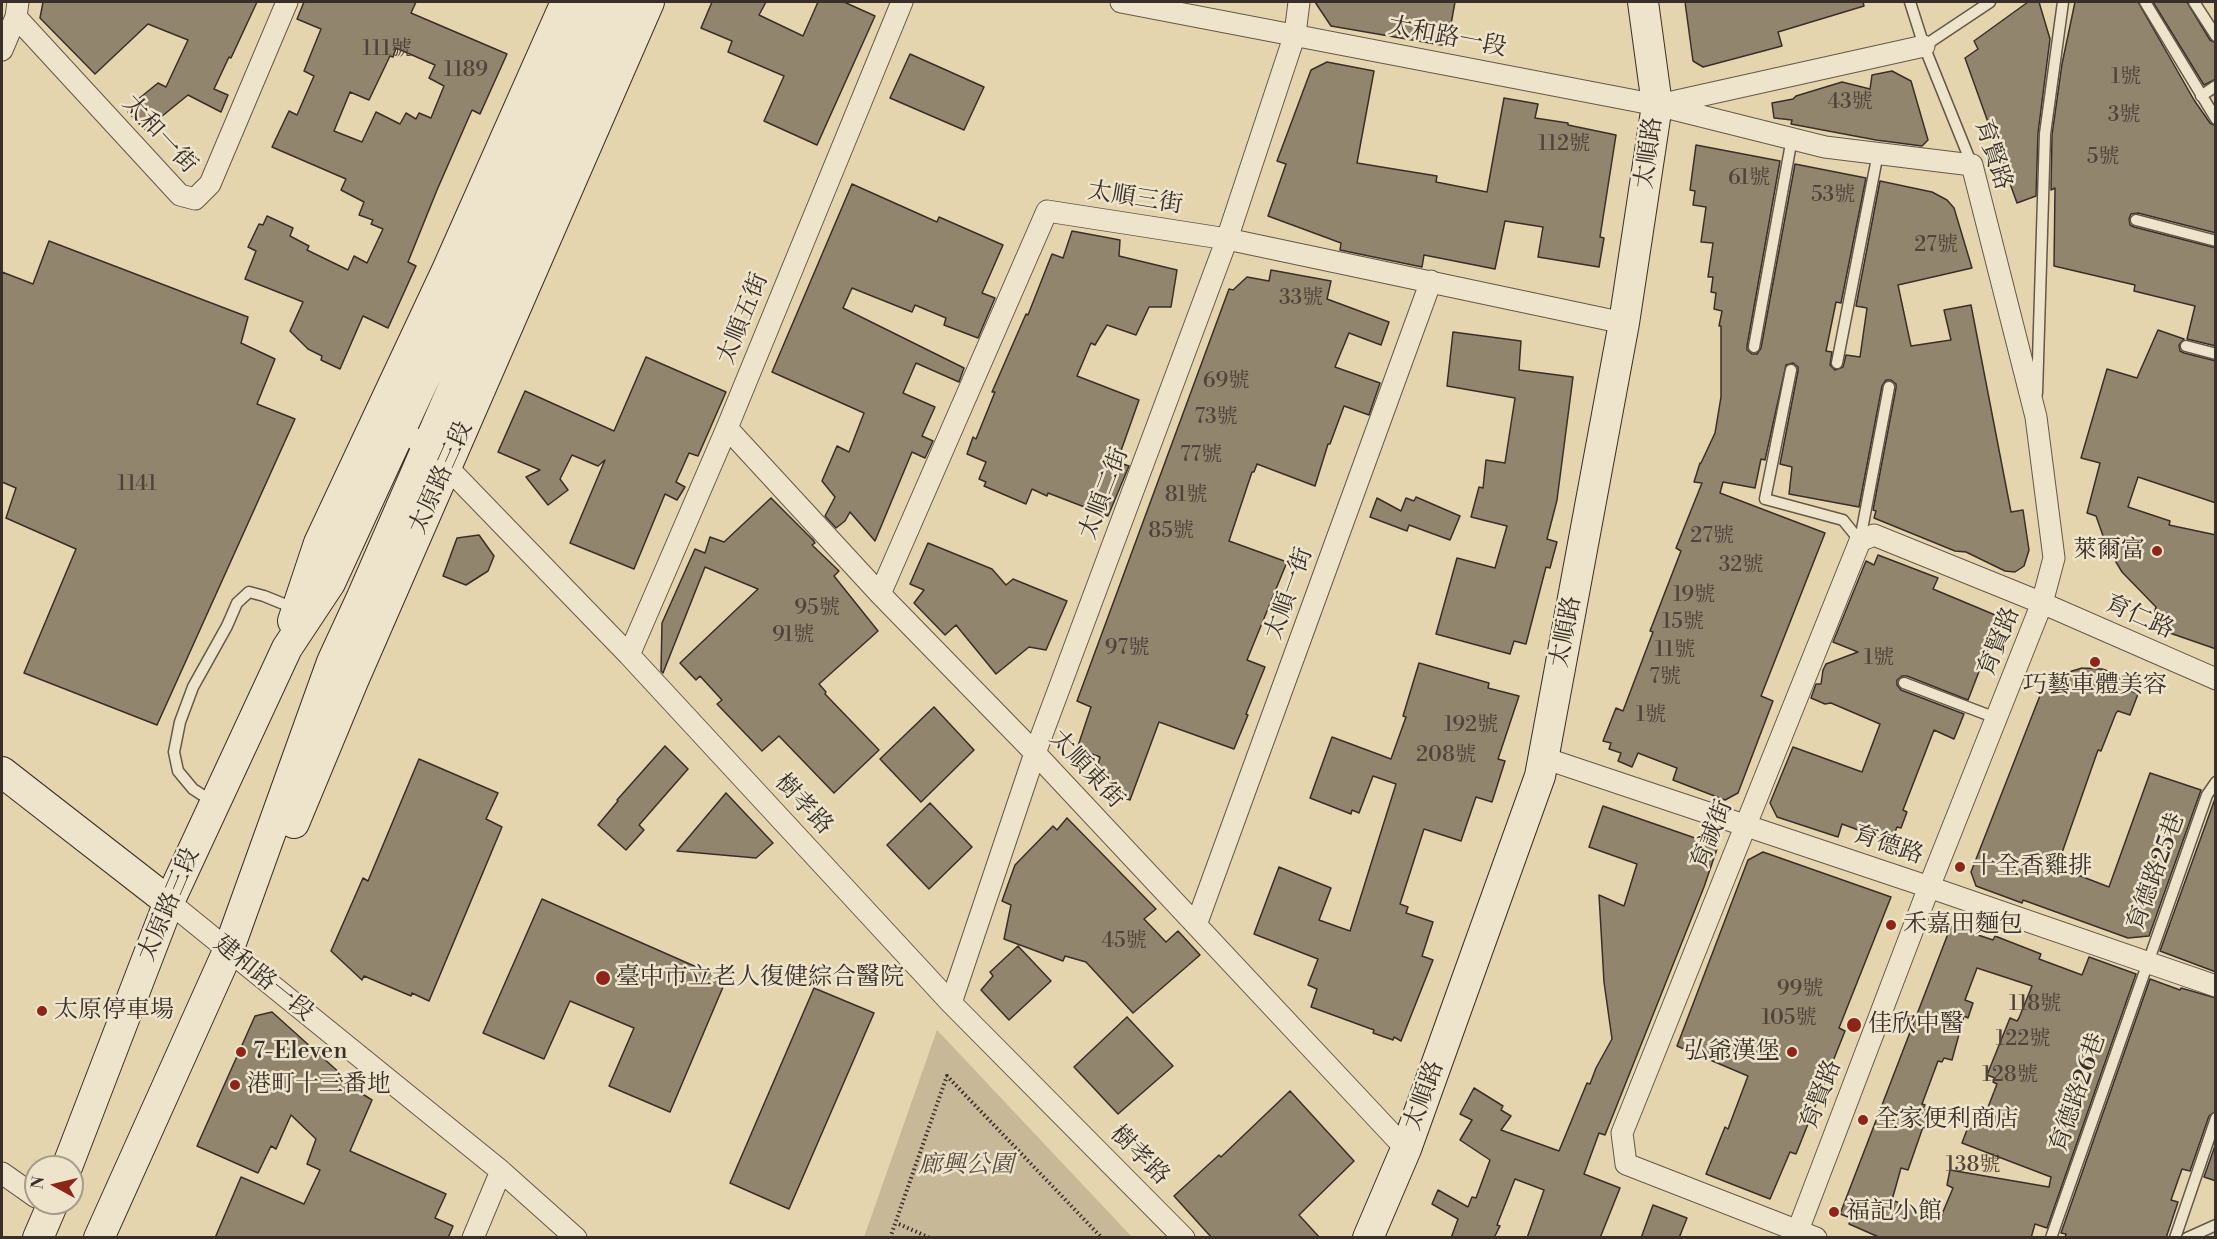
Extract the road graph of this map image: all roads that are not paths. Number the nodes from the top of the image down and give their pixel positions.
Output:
1 (286, 2) edge
2 (566, 2) edge
3 (593, 2) edge
4 (621, 2) edge
5 (649, 2) edge
6 (902, 2) edge
7 (1121, 2) edge
8 (1299, 2) edge
9 (1643, 2) edge
10 (1910, 2) edge
11 (1990, 2) edge
12 (2063, 2) edge
13 (2145, 2) edge
14 (2194, 2) edge
15 (17, 9) edge
16 (1295, 34) junction
17 (2216, 36) edge
18 (1924, 46) junction
19 (2, 50) edge
20 (2216, 86) edge
21 (2201, 96) junction
22 (1657, 105) junction
23 (2216, 119) edge
24 (1791, 138) junction
25 (1878, 153) junction
26 (1972, 165) junction
27 (2136, 220) dead end
28 (1227, 239) junction
29 (2216, 242) edge
30 (1431, 281) junction
31 (1624, 323) junction
32 (2186, 346) dead end
33 (1754, 347) dead end
34 (2216, 354) edge
35 (1837, 363) dead end
36 (1791, 370) dead end
37 (1889, 387) dead end
38 (2036, 417) junction
39 (389, 425) junction
40 (726, 428) junction
41 (437, 457) junction
42 (1860, 541) junction
43 (880, 594) junction
44 (2042, 603) junction
45 (296, 609) junction
46 (286, 648) junction
47 (628, 655) junction
48 (2216, 679) edge
49 (1904, 683) dead end
50 (1996, 718) junction
51 (1035, 753) junction
52 (1544, 758) junction
53 (2, 772) edge
54 (2216, 782) edge
55 (215, 803) junction
56 (1744, 824) junction
57 (1929, 887) junction
58 (169, 902) junction
59 (1196, 925) junction
60 (228, 951) junction
61 (2147, 962) junction
62 (2216, 986) edge
63 (951, 1002) junction
64 (2216, 1118) edge
65 (1406, 1149) junction
66 (72, 1155) edge
67 (501, 1171) junction
68 (2, 1173) edge
69 (24, 1188) edge
70 (43, 1215) edge
71 (2216, 1226) edge
72 (1803, 1235) edge
73 (38, 1238) edge
74 (99, 1238) edge
75 (473, 1238) edge
76 (576, 1238) edge
77 (1184, 1238) edge
78 (1368, 1238) edge
79 (2051, 1238) edge
80 (2175, 1238) edge
81 (2187, 1238) edge

1 - 15 street, 太和一街
2 - 39 main road, 太原路三段
3 - 39 main road, 太原路三段
4 - 41 main road, 太原路三段
5 - 41 main road, 太原路三段
6 - 40 street, 太順五街
7 - 16 street, 太和路一段
8 - 16 street, 太順二街
9 - 22 main road, 太順路
10 - 18 lane, 育賢路
11 - 18 lane, 太和路一段
12 - 38 lane
13 - 21 lane
14 - 17 lane
15 - 19 street
16 - 22 street, 太和路一段
16 - 28 street, 太順二街
18 - 22 street, 太和路一段
18 - 26 lane, 育賢路
20 - 21 lane
21 - 23 lane
22 - 24 street, 太和路一段
22 - 31 main road, 太順路
24 - 25 street, 太和路一段
24 - 33 lane
25 - 26 street, 太和路一段
25 - 35 lane
26 - 38 street, 育賢路
27 - 29 lane
28 - 30 street, 太順三街
28 - 43 street, 太順三街
28 - 51 street, 太順二街
30 - 31 street, 太順三街
30 - 59 street, 太順一街
31 - 52 main road, 太順路
32 - 34 lane
36 - 42 lane
37 - 42 lane
38 - 44 street, 育賢路
39 - 41 street, 樹孝路
39 - 45 main road, 太原路三段
39 - 46 main road, 太原路三段
40 - 43 street, 太順東街
40 - 47 street, 太順五街
41 - 47 street, 樹孝路
41 - 60 main road, 太原路三段
42 - 44 street
42 - 56 street, 育誠街
43 - 51 street, 太順東街
44 - 48 street, 育仁路
44 - 50 street, 育賢路
45 - 46 main road, 太原路三段
45 - 55 lane
46 - 55 main road, 太原路三段
47 - 63 street, 樹孝路
49 - 50 lane
50 - 57 street, 育賢路
51 - 59 street, 太順東街
51 - 63 street, 太順二街
52 - 56 street, 育德路
52 - 65 main road, 太順路
53 - 58 main road, 建和路一段
54 - 61 lane, 育德路25巷
55 - 58 main road, 太原路三段
56 - 57 street, 育德路
56 - 72 street, 育誠街
57 - 61 street, 育德路
57 - 72 street, 育賢路
58 - 60 street, 建和路一段
58 - 66 main road, 太原路三段
59 - 65 street, 太順東街
60 - 67 street, 建和路一段
60 - 74 main road, 太原路三段
61 - 62 street, 育德路
61 - 79 lane, 育德路26巷
63 - 77 street, 樹孝路
64 - 80 lane
65 - 78 main road, 太順路
67 - 75 street
67 - 76 street, 建和路一段
68 - 69 street
70 - 73 main road
71 - 81 lane

